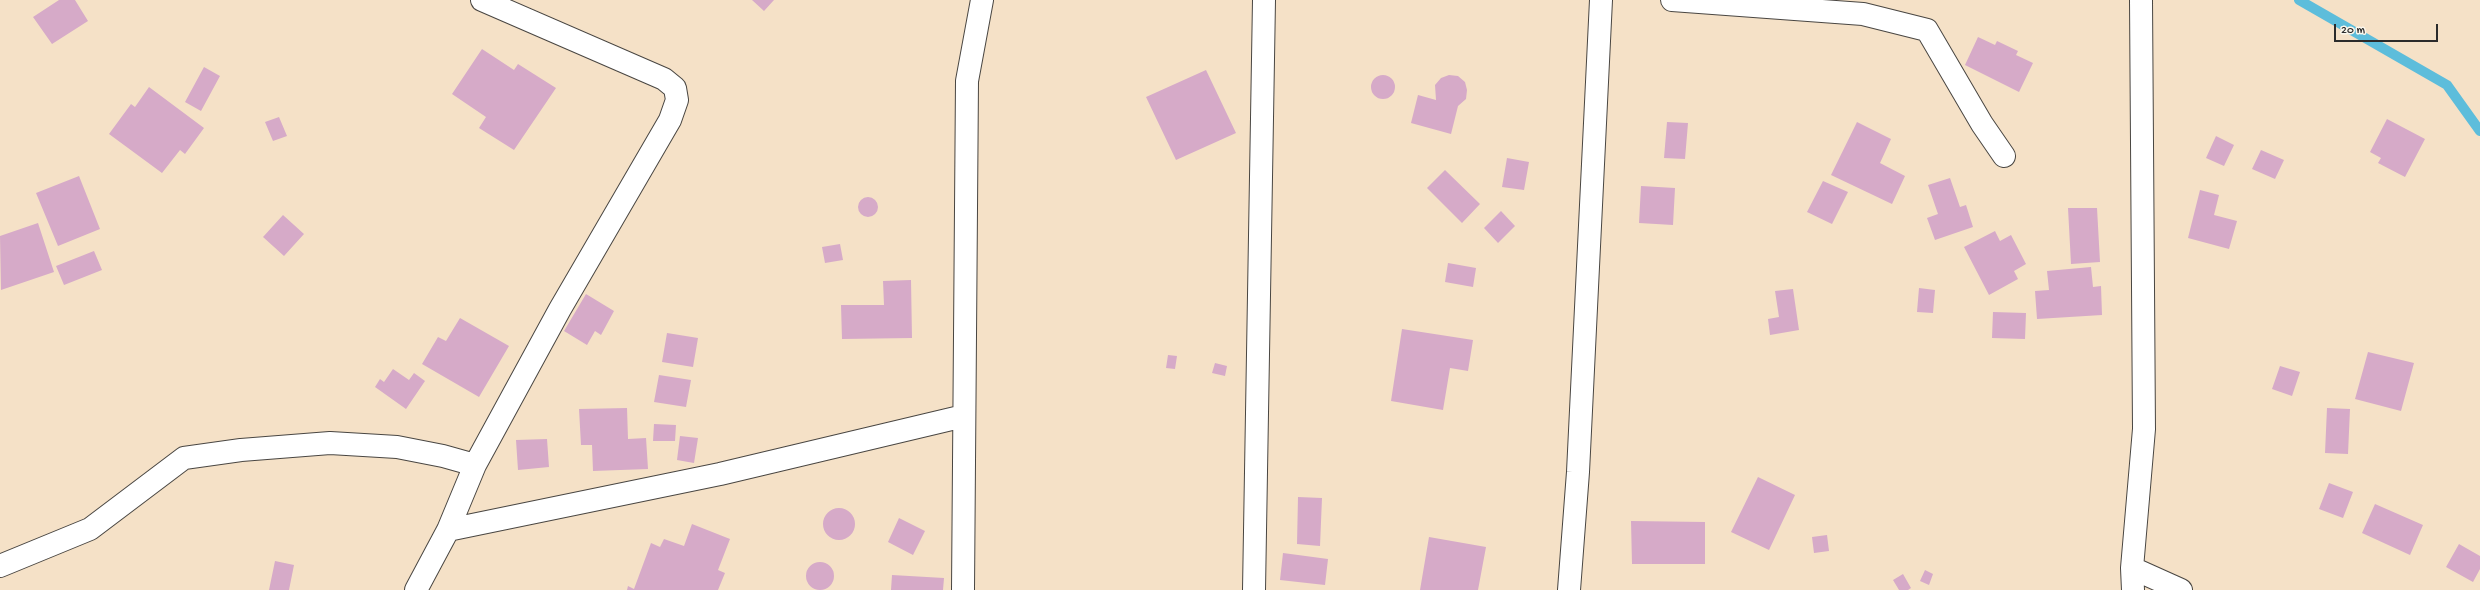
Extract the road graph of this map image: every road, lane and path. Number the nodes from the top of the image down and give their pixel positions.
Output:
1 (482, 0) edge
2 (982, 0) edge
3 (1264, 0) edge
4 (1602, 0) edge
5 (1672, 0) edge
6 (2141, 0) edge
7 (2004, 156) dead end
8 (964, 416) junction
9 (475, 465) junction
10 (448, 530) junction
11 (0, 566) edge
12 (2132, 568) junction
13 (416, 590) edge
14 (963, 590) edge
15 (1254, 590) edge
16 (1569, 590) edge
17 (2133, 590) edge
18 (2181, 590) edge

1 - 9 street
2 - 8 street
3 - 15 street
4 - 16 street
5 - 7 street
6 - 12 street
8 - 10 street
8 - 14 street
9 - 10 street
9 - 11 street
10 - 13 street
12 - 17 street
12 - 18 street

